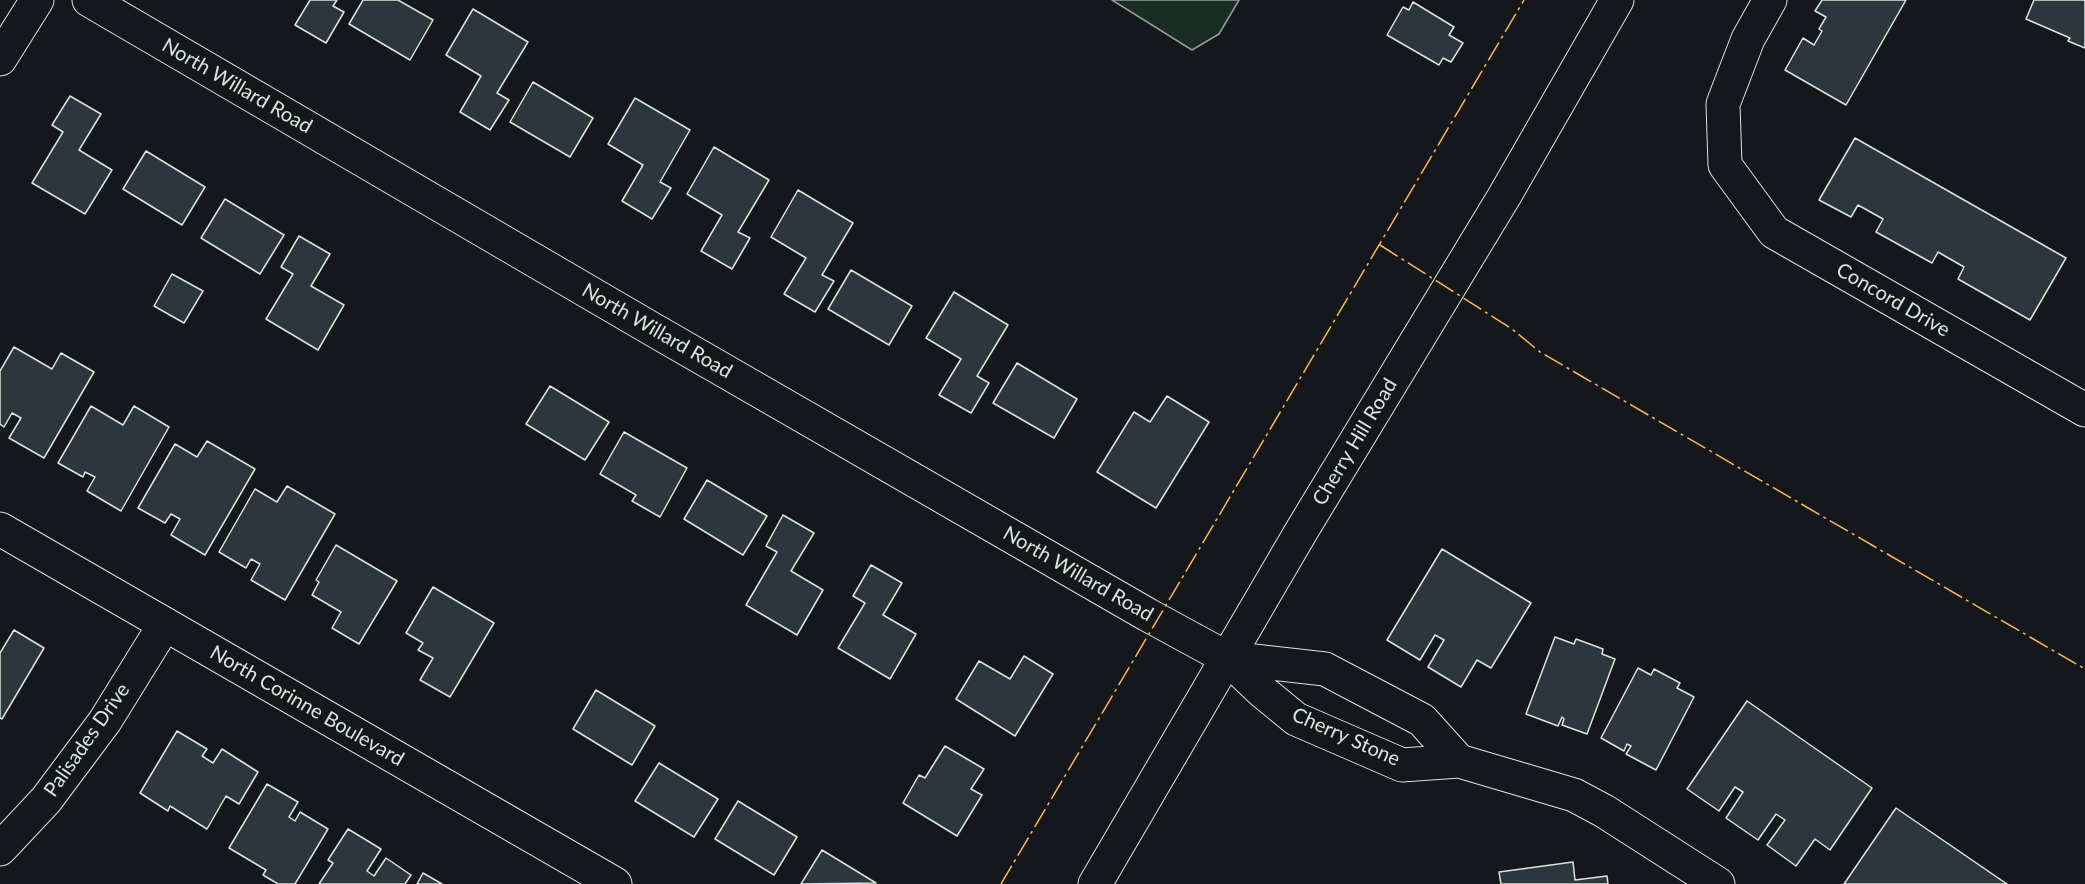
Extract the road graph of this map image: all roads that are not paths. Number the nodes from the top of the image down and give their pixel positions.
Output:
1 (36, 0) edge
2 (89, 0) edge
3 (1617, 0) edge
4 (1770, 0) edge
5 (0, 59) edge
6 (2085, 410) edge
7 (0, 529) edge
8 (165, 624) junction
9 (1227, 658) junction
10 (1459, 761) junction
11 (0, 849) edge
12 (1681, 872) edge
13 (615, 884) edge
14 (1095, 884) edge
15 (1719, 884) edge

1 - 5 street
2 - 9 street, North Willard Road
3 - 9 street, Cherry Hill Road
4 - 6 street, Concord Drive
7 - 8 street, North Corinne Boulevard
8 - 11 street, Palisades Drive
8 - 13 street, North Corinne Boulevard
9 - 10 street
9 - 10 street, Cherry Stone
9 - 14 street, Cherry Hill Road
10 - 12 street, Cherry Stone
12 - 15 street, Cherry Stone

